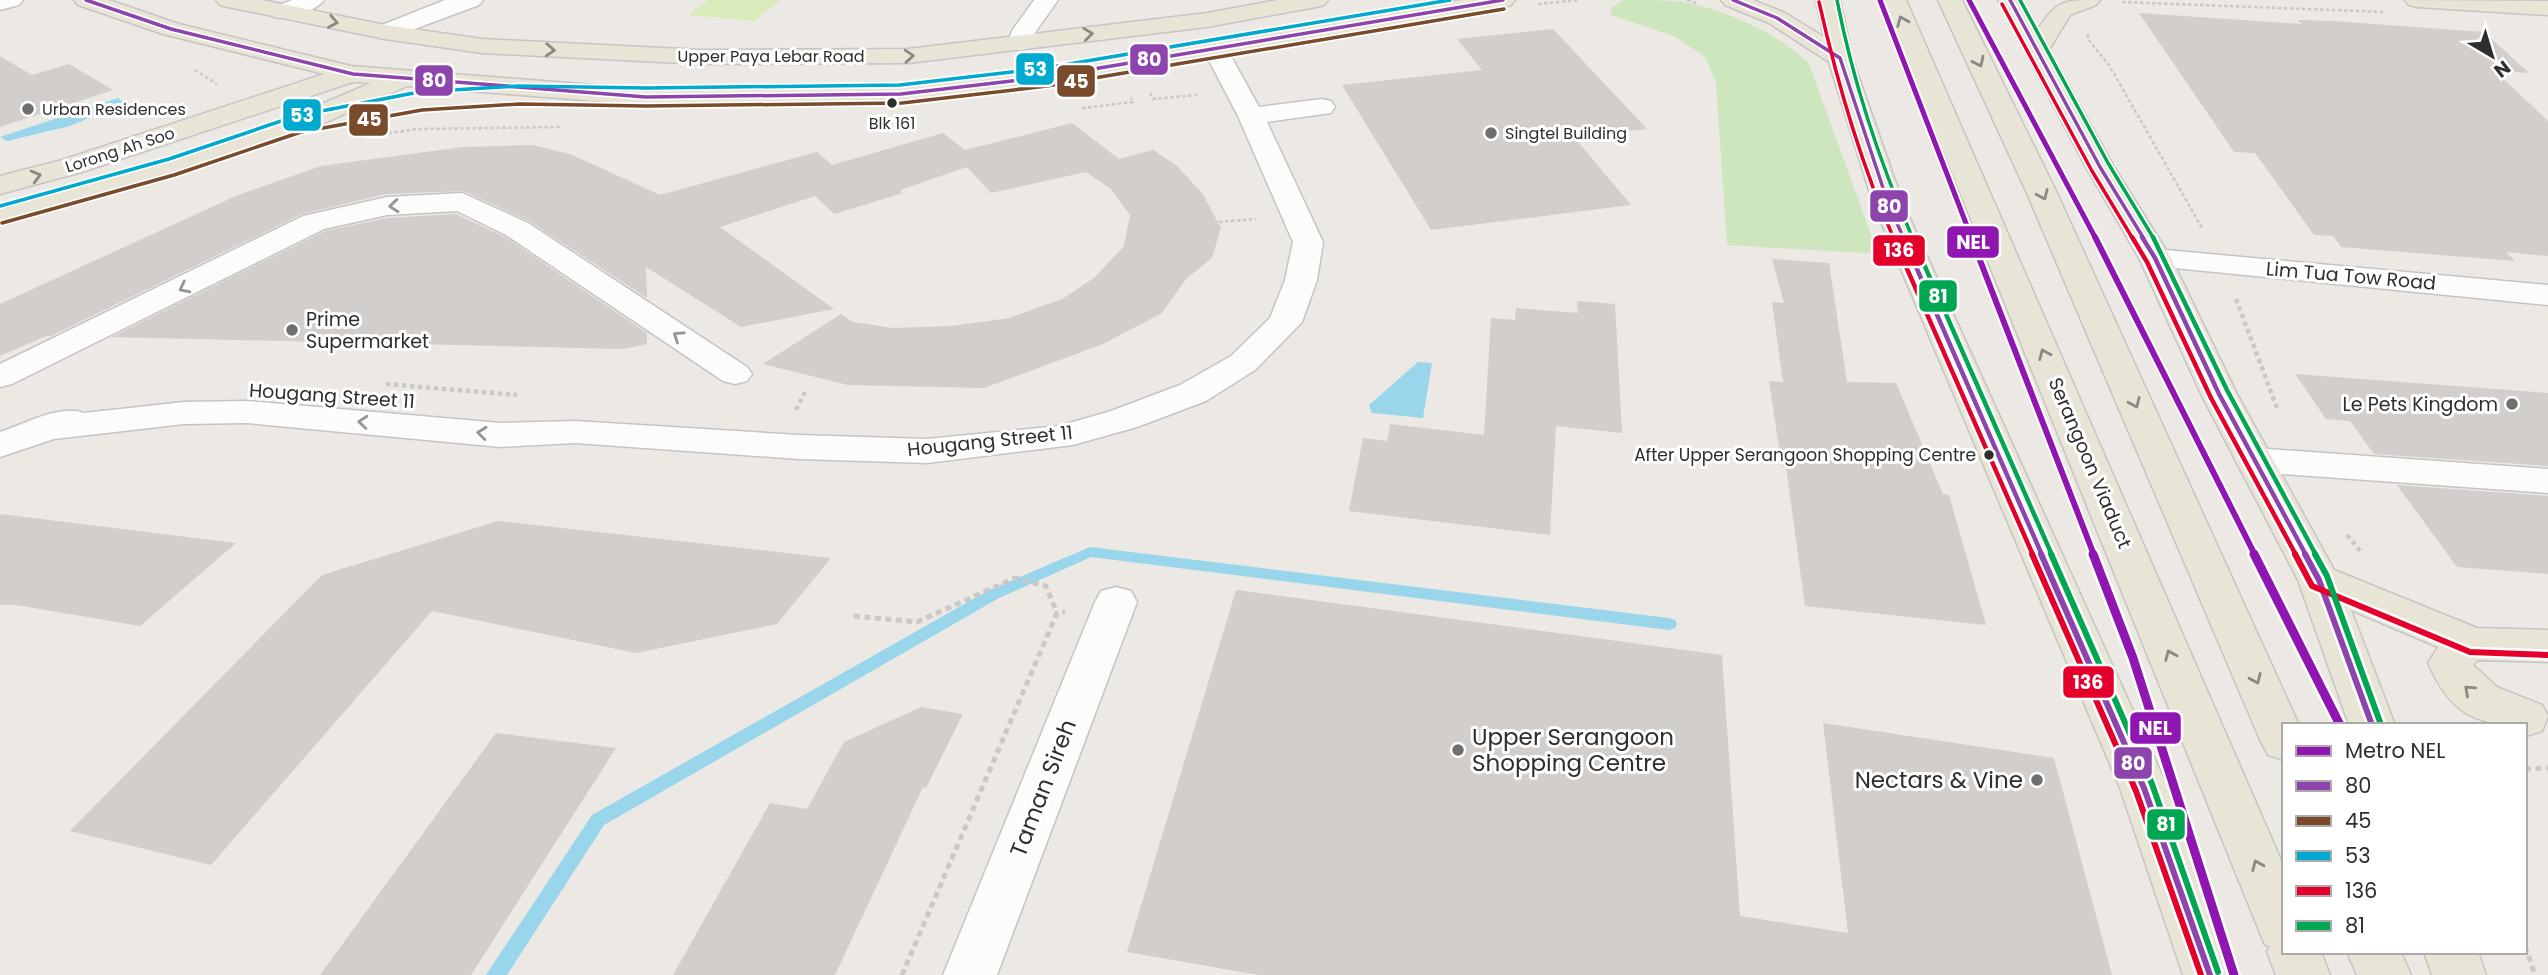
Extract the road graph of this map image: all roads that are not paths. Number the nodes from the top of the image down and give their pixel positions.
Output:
1 (11, 0) edge
2 (86, 0) edge
3 (228, 0) edge
4 (312, 0) edge
5 (471, 0) edge
6 (1046, 0) edge
7 (1316, 0) edge
8 (1503, 0) edge
9 (1733, 0) edge
10 (1828, 0) edge
11 (1894, 0) edge
12 (1950, 0) edge
13 (2010, 0) edge
14 (2088, 0) edge
15 (2417, 0) edge
16 (0, 3) edge
17 (2548, 8) edge
18 (282, 12) junction
19 (385, 32) junction
20 (437, 40) junction
21 (1020, 43) junction
22 (482, 46) junction
23 (2038, 48) junction
24 (1215, 49) junction
25 (259, 51) junction
26 (1840, 58) junction
27 (353, 74) junction
28 (406, 77) junction
29 (646, 97) junction
30 (219, 105) junction
31 (1322, 107) dead end
32 (1251, 116) junction
33 (299, 124) junction
34 (0, 185) edge
35 (0, 215) edge
36 (2155, 258) junction
37 (2548, 295) edge
38 (735, 373) dead end
39 (0, 377) edge
40 (0, 445) edge
41 (2254, 460) junction
42 (2548, 481) edge
43 (2319, 580) junction
44 (1116, 602) road end
45 (2473, 644) junction
46 (2548, 646) edge
47 (2525, 720) edge
48 (2371, 723) edge
49 (2282, 737) edge
50 (2282, 923) edge
51 (2295, 954) edge
52 (2376, 954) edge
53 (2452, 954) edge
54 (970, 975) edge
55 (2210, 975) edge
56 (2304, 975) edge
57 (2384, 975) edge
58 (2459, 975) edge

1 - 16 street
2 - 25 main road
3 - 18 main road, Upper Paya Lebar Road
4 - 18 street
5 - 19 street
6 - 21 street
21 -> 7 main road, Upper Paya Lebar Road
8 - 24 main road
9 - 26 main road
10 - 26 main road
50 -> 11 main road, Serangoon Viaduct
12 -> 49 main road
13 - 23 main road
14 - 23 main road
15 - 17 main road
18 -> 19 main road, Upper Paya Lebar Road
19 - 20 main road, Upper Paya Lebar Road
20 - 22 main road, Upper Paya Lebar Road
20 - 27 main road, Lorong Ah Soo
22 -> 21 main road, Upper Paya Lebar Road
22 - 28 main road, Lorong Ah Soo
23 - 36 main road
24 - 29 main road
24 - 32 street, Hougang Street 11
25 - 27 main road
25 - 30 main road
26 - 55 main road
27 - 28 main road
27 - 30 main road, Lorong Ah Soo
28 - 29 main road
28 - 33 main road, Lorong Ah Soo
29 - 33 main road
34 -> 30 main road, Lorong Ah Soo
31 - 32 street
32 - 40 street, Hougang Street 11
33 - 35 main road, Lorong Ah Soo
36 - 37 street, Lim Tua Tow Road
36 - 41 main road
38 -> 39 street
41 - 42 street
41 - 43 main road
43 - 45 main road
43 - 48 main road
44 - 54 street, Taman Sireh
45 - 46 main road
47 -> 45 main road
51 - 56 main road
52 - 57 main road
53 - 58 main road

